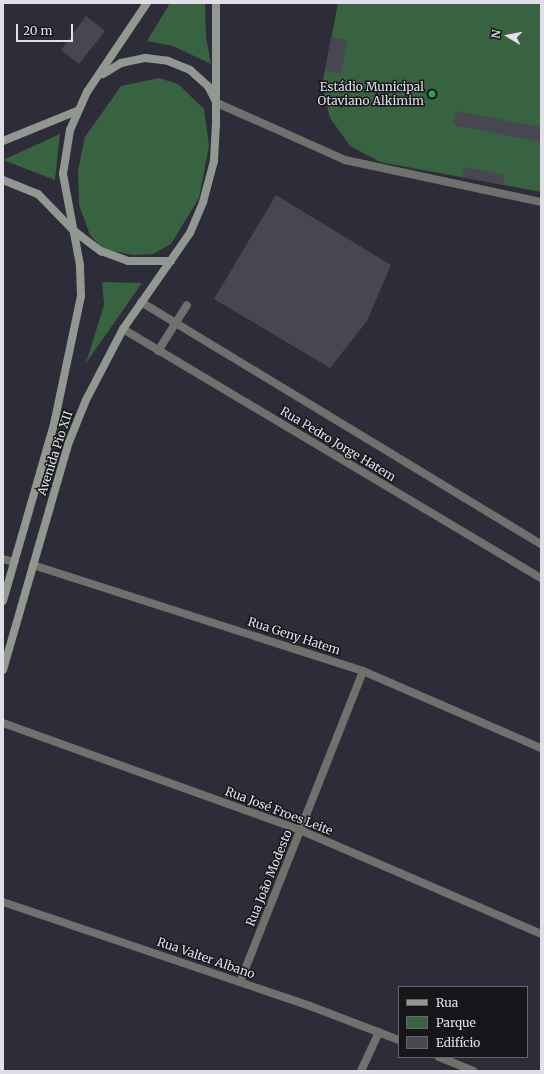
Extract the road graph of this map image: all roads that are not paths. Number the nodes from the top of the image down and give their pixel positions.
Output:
1 (147, 3) edge
2 (216, 3) edge
3 (101, 75) junction
4 (217, 102) junction
5 (77, 111) junction
6 (3, 142) edge
7 (3, 180) edge
8 (541, 202) edge
9 (74, 232) junction
10 (171, 261) junction
11 (141, 302) junction
12 (187, 305) dead end
13 (176, 323) junction
14 (123, 329) junction
15 (158, 351) junction
16 (541, 544) edge
17 (3, 559) edge
18 (14, 562) junction
19 (33, 565) junction
20 (541, 578) edge
21 (3, 601) edge
22 (3, 670) edge
23 (363, 671) junction
24 (3, 723) edge
25 (541, 748) edge
26 (300, 830) junction
27 (3, 902) edge
28 (541, 934) edge
29 (240, 982) junction
30 (379, 1032) junction
31 (398, 1040) edge
32 (441, 1058) edge
33 (361, 1071) edge
34 (473, 1071) edge

1 - 3 main road
2 - 4 main road, Avenida Pio XII
3 - 4 main road
3 - 5 main road
4 - 8 street
4 - 10 main road, Avenida Pio XII
5 - 6 main road
5 - 9 main road, Avenida Pio XII
7 - 9 main road
9 - 10 main road
9 - 18 main road, Avenida Pio XII
10 - 11 main road, Avenida Pio XII
11 - 13 street, Rua Pedro Jorge Hatem
11 - 14 main road, Avenida Pio XII
12 - 13 street
13 - 15 street
13 - 16 street, Rua Pedro Jorge Hatem
14 - 15 street, Rua Pedro Jorge Hatem
14 - 19 main road, Avenida Pio XII
15 - 20 street, Rua Pedro Jorge Hatem
17 - 18 street
18 - 21 main road, Avenida Pio XII
19 - 22 main road, Avenida Pio XII
19 - 23 street, Rua Geny Hatem
23 - 25 street, Rua Geny Hatem
23 - 26 street, Rua João Modesto
24 - 26 street, Rua José Froes Leite
26 - 28 street, Rua José Froes Leite
26 - 29 street, Rua João Modesto
27 - 29 street, Rua Valter Albano
29 - 30 street, Rua Valter Albano
30 - 31 street, Rua Valter Albano
30 - 33 street
32 - 34 street

